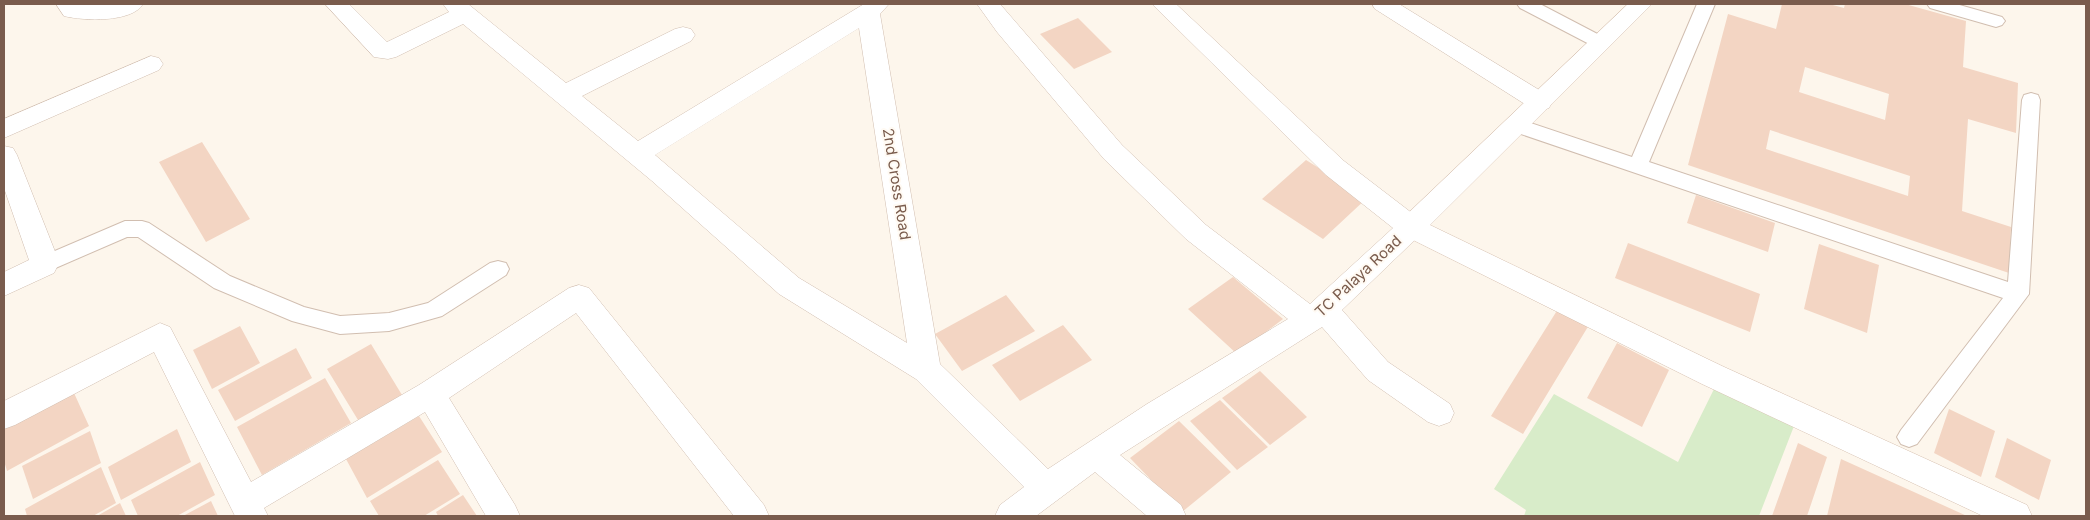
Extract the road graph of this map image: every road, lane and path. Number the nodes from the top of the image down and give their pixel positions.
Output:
1 (66, 4) edge
2 (132, 4) edge
3 (336, 4) edge
4 (988, 4) edge
5 (1163, 4) edge
6 (1383, 4) edge
7 (1526, 4) edge
8 (1642, 4) edge
9 (1706, 4) edge
10 (1936, 4) edge
11 (873, 8) edge
12 (459, 9) edge
13 (1996, 21) dead end
14 (683, 35) dead end
15 (1601, 43) junction
16 (151, 64) dead end
17 (563, 95) junction
18 (2031, 100) dead end
19 (1540, 102) junction
20 (1516, 126) junction
21 (4, 129) edge
22 (637, 154) junction
23 (4, 155) edge
24 (1638, 166) junction
25 (15, 211) edge
26 (1411, 227) junction
27 (44, 265) junction
28 (498, 269) dead end
29 (4, 285) edge
30 (2018, 294) junction
31 (1317, 314) junction
32 (926, 370) junction
33 (430, 394) junction
34 (1439, 413) dead end
35 (4, 416) edge
36 (1909, 437) dead end
37 (1096, 454) junction
38 (1046, 488) junction
39 (248, 509) edge
40 (504, 516) edge
41 (753, 516) edge
42 (1012, 516) edge
43 (1170, 516) edge
44 (2016, 516) edge

1 - 2 street
3 - 12 street
4 - 31 street
5 - 26 street
6 - 19 street
7 - 15 lane
8 - 15 street, TC Palaya Road
9 - 24 lane
10 - 13 lane
11 - 22 street
11 - 32 street, 2nd Cross Road
12 - 17 street
14 - 17 street
15 - 19 street, TC Palaya Road
16 - 21 street
17 - 22 street
18 - 30 lane
19 - 20 street, TC Palaya Road
20 - 24 lane
20 - 26 street, TC Palaya Road
22 - 32 street
23 - 25 street
24 - 30 lane
25 - 27 street
26 - 31 street, TC Palaya Road
26 - 44 street
27 - 28 lane
27 - 29 street
30 - 36 lane
31 - 34 street
31 - 37 street, TC Palaya Road
32 - 38 street
33 - 39 street
33 - 40 street
33 - 41 street
35 - 39 street
37 - 38 street, TC Palaya Road
37 - 43 street
38 - 42 street, TC Palaya Road

